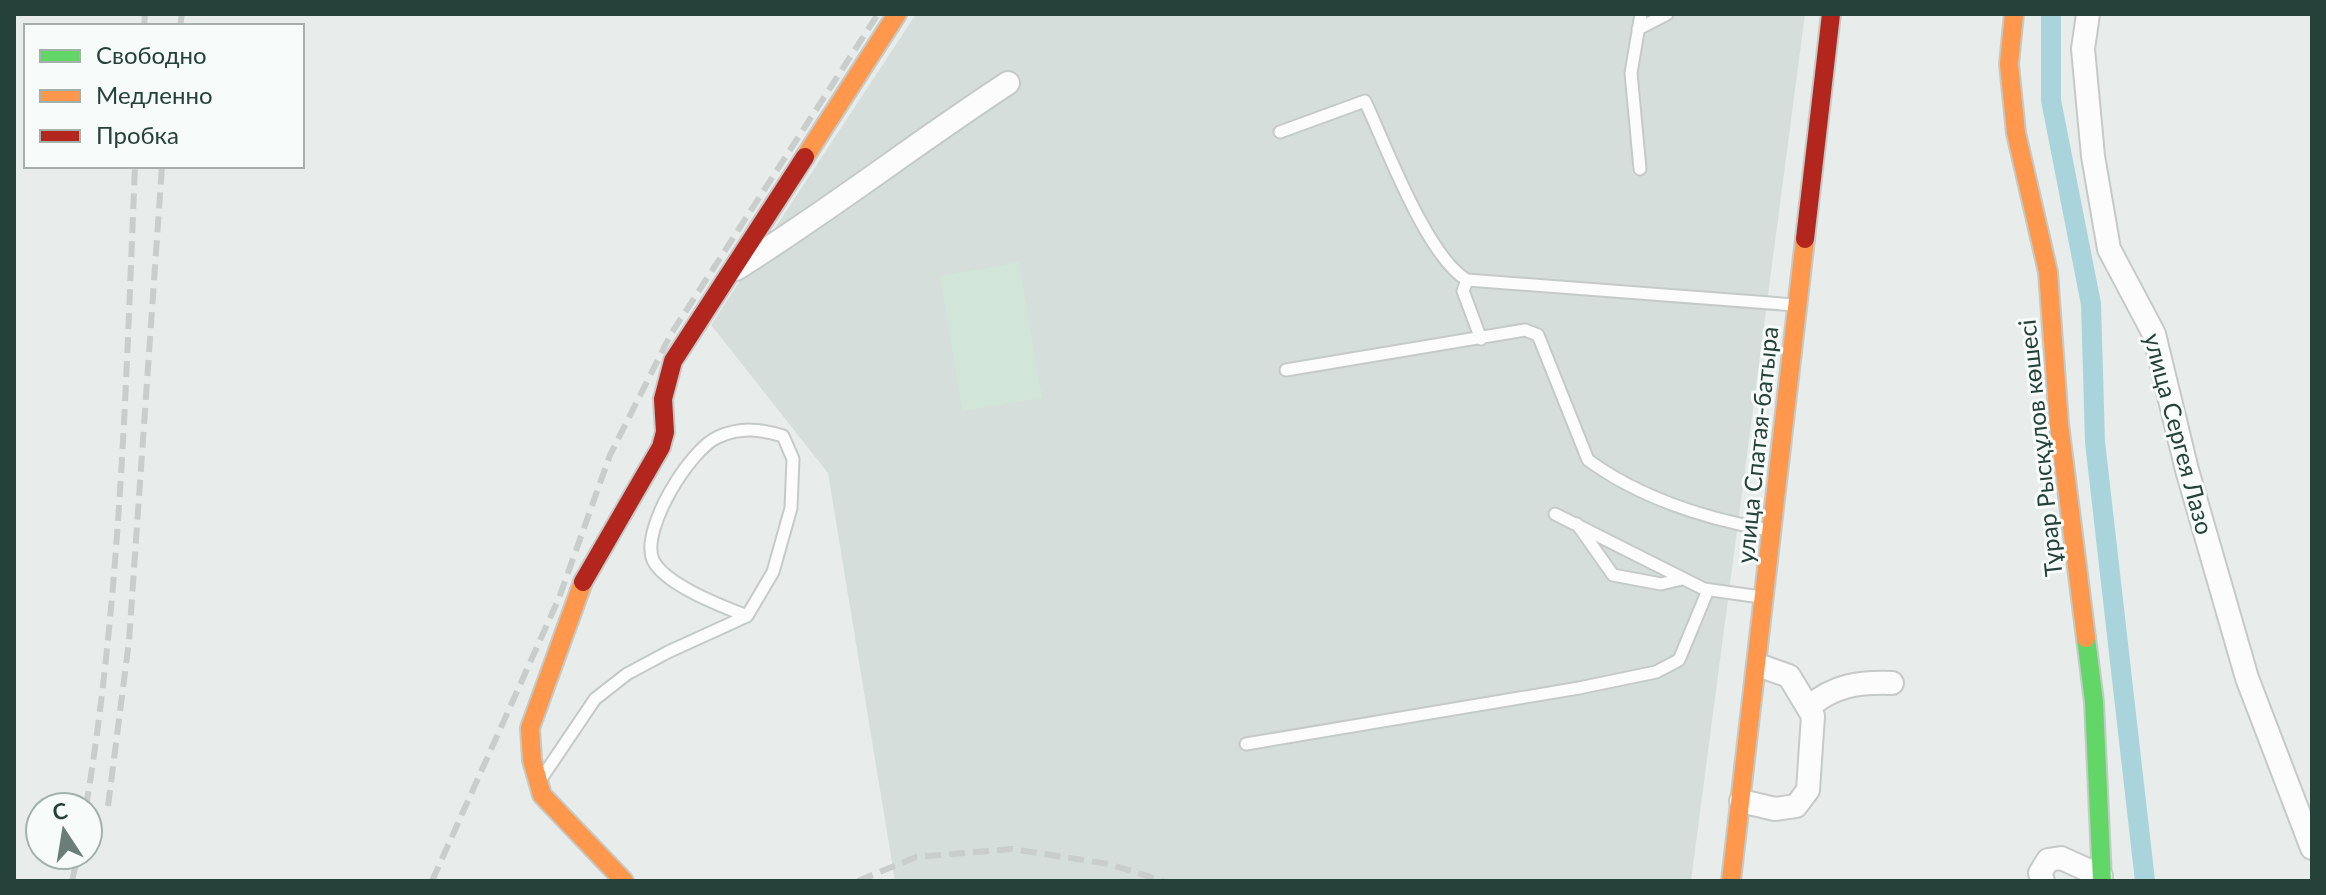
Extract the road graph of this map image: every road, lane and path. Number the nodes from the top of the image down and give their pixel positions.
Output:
1 (897, 14) edge
2 (1641, 14) edge
3 (1667, 14) edge
4 (1831, 14) edge
5 (2014, 14) edge
6 (2088, 14) edge
7 (1638, 29) junction
8 (1008, 83) dead end
9 (1280, 132) dead end
10 (1640, 169) dead end
11 (732, 271) junction
12 (1467, 280) junction
13 (1796, 305) junction
14 (1481, 339) junction
15 (1286, 370) dead end
16 (1555, 514) dead end
17 (1576, 523) junction
18 (1774, 531) junction
19 (1682, 579) junction
20 (1708, 590) junction
21 (1766, 598) junction
22 (747, 616) junction
23 (1758, 665) junction
24 (1892, 683) dead end
25 (1809, 707) junction
26 (1246, 744) dead end
27 (538, 783) junction
28 (1741, 801) junction
29 (2312, 848) edge
30 (2101, 878) edge
31 (1733, 880) edge
32 (624, 881) edge
33 (2043, 881) edge

1 - 11 street
2 - 7 lane
3 - 7 lane
4 - 13 street, улица Спатая-батыра
5 - 30 street, Тұрар Рысқұлов көшесі
6 - 29 street, улица Сергея Лазо
7 - 10 lane
8 - 11 street
9 - 12 lane
11 - 27 street
12 - 13 lane
12 - 14 lane
13 - 18 street, улица Спатая-батыра
14 - 15 lane
14 - 18 lane
16 - 17 lane
17 - 19 lane
17 - 19 lane
18 - 21 street, улица Спатая-батыра
19 - 20 lane
20 - 21 lane
20 - 26 lane
21 - 23 street, улица Спатая-батыра
22 - 22 lane
22 - 27 lane
23 - 25 street
23 - 28 street, улица Спатая-батыра
24 - 25 street
25 - 28 street
27 - 32 street
28 - 31 street, улица Спатая-батыра
30 - 33 street

